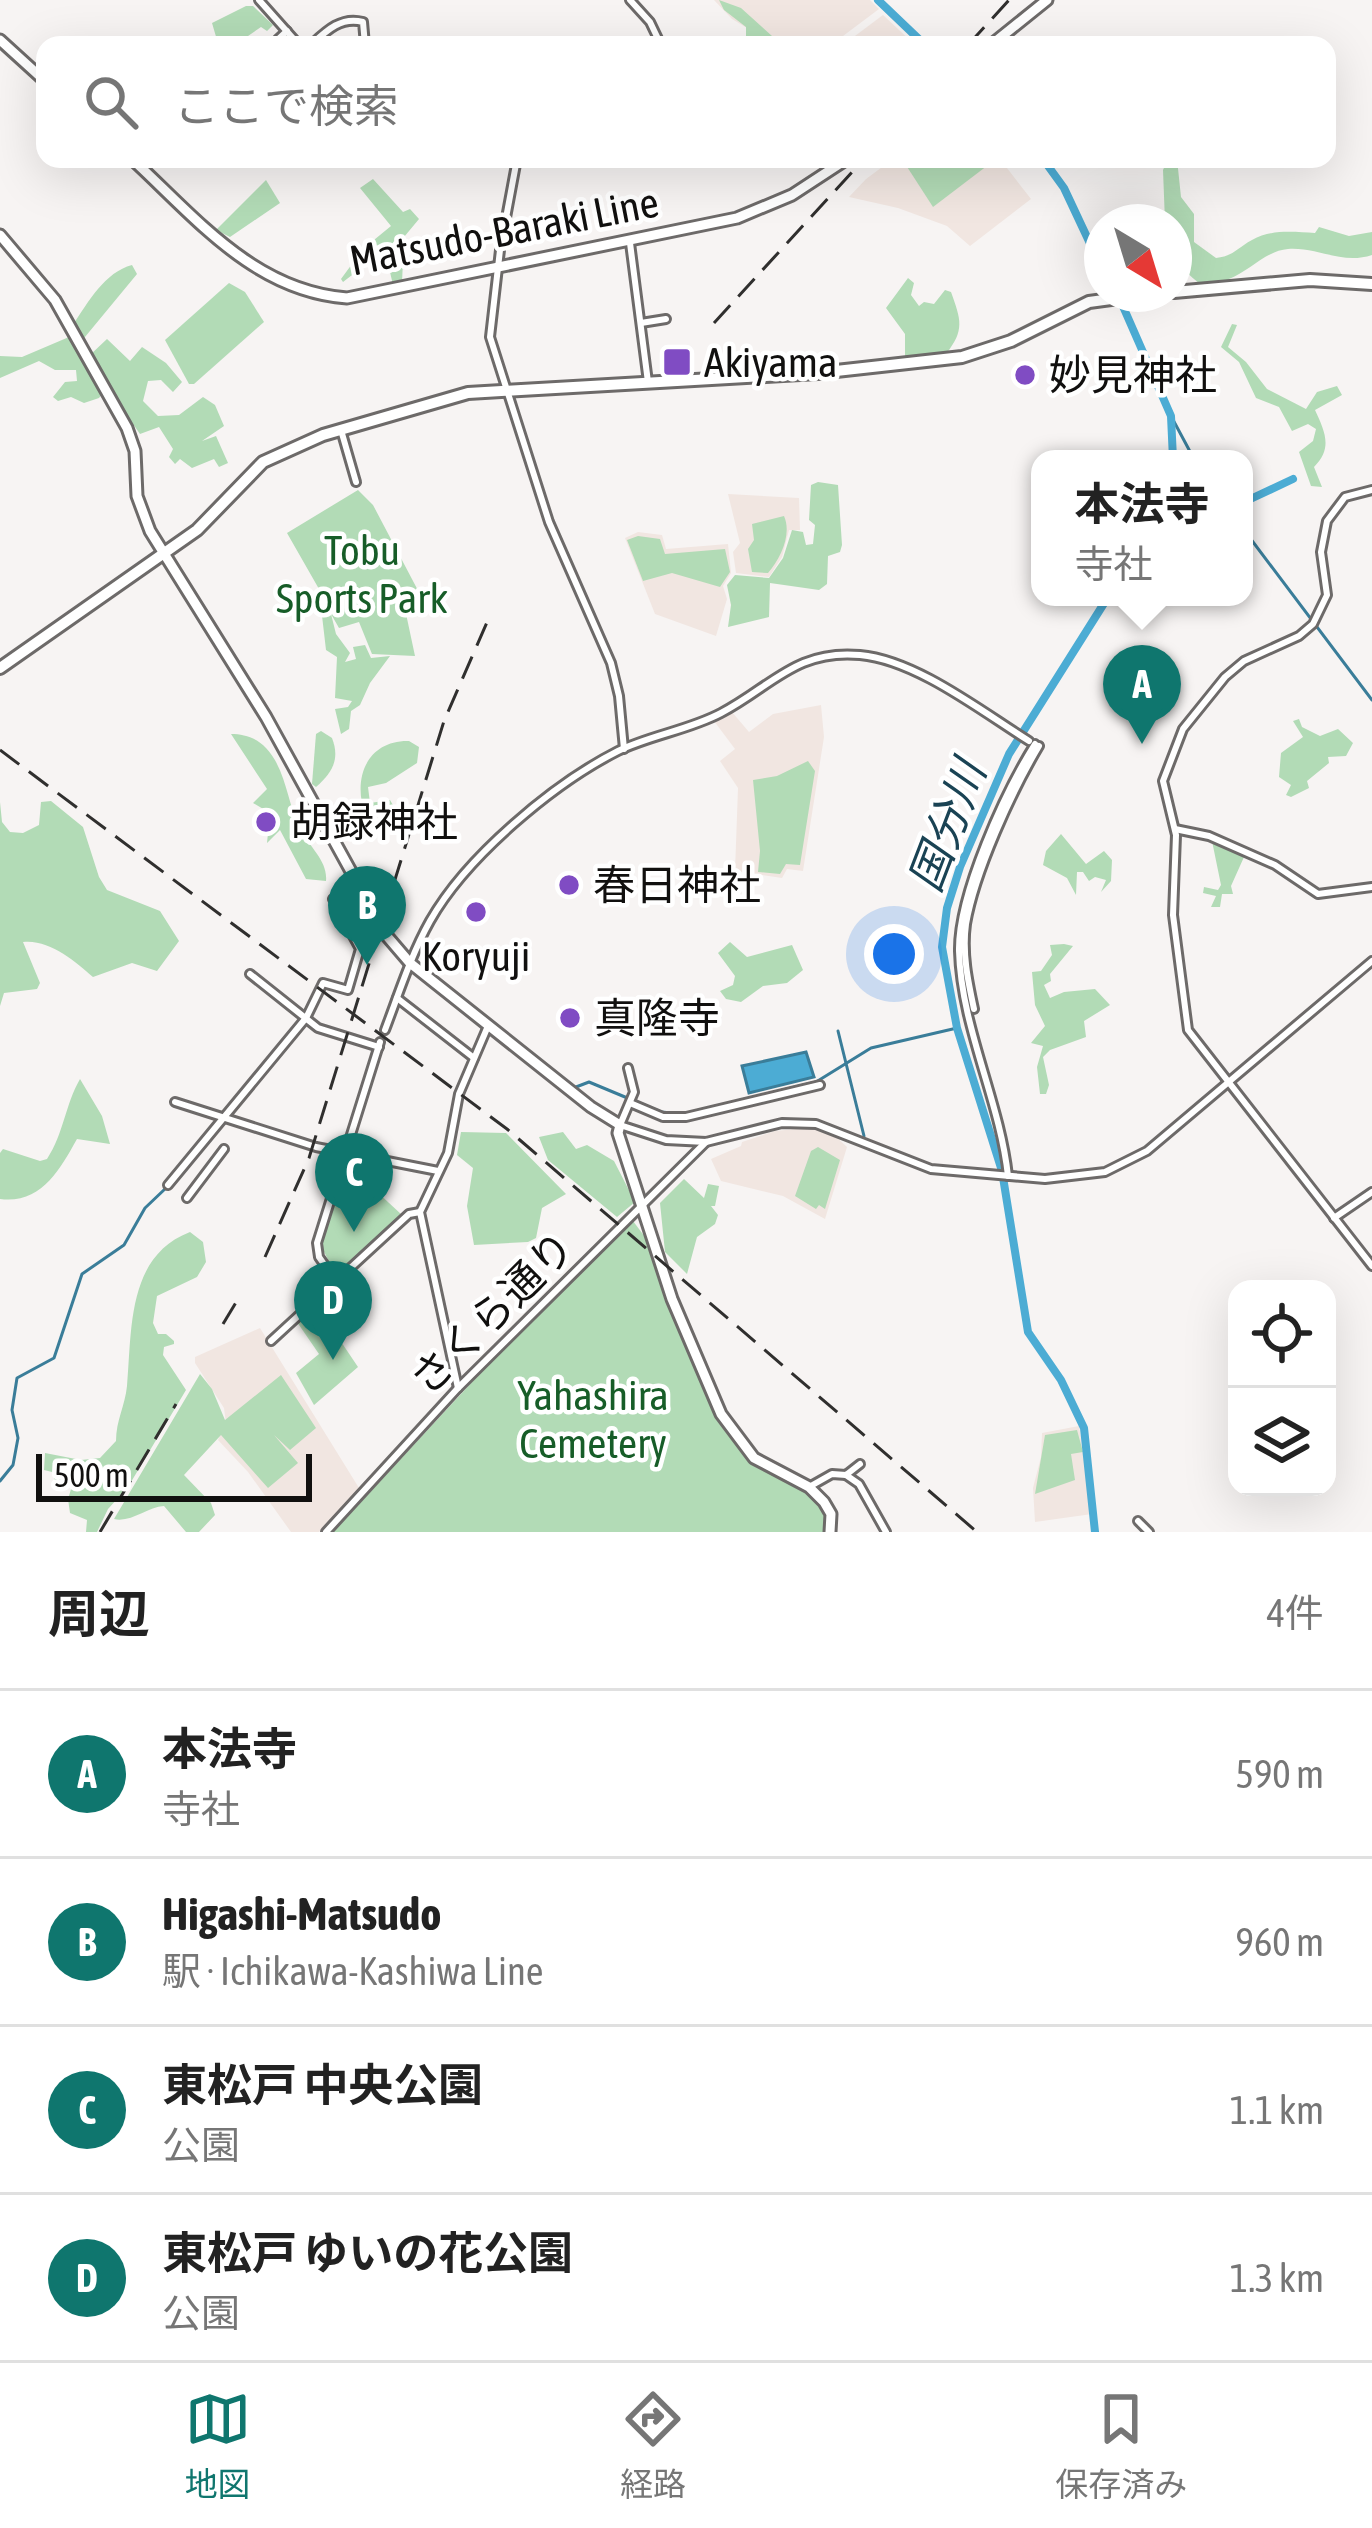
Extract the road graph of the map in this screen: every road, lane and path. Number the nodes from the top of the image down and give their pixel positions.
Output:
1 (259, 0) edge
2 (630, 0) edge
3 (1047, 0) edge
4 (287, 31) junction
5 (282, 36) edge
6 (291, 36) edge
7 (320, 36) edge
8 (365, 36) edge
9 (657, 36) edge
10 (1002, 36) edge
11 (0, 40) edge
12 (36, 73) edge
13 (142, 168) edge
14 (513, 168) edge
15 (835, 168) edge
16 (0, 235) edge
17 (630, 243) junction
18 (497, 269) junction
19 (1372, 284) edge
20 (1192, 290) edge
21 (1084, 304) edge
22 (666, 319) dead end
23 (641, 323) junction
24 (648, 382) junction
25 (507, 390) junction
26 (340, 430) junction
27 (356, 482) dead end
28 (1372, 490) edge
29 (163, 554) junction
30 (0, 668) edge
31 (623, 748) junction
32 (1175, 829) junction
33 (1372, 886) edge
34 (333, 899) dead end
35 (1372, 962) edge
36 (410, 963) junction
37 (250, 974) dead end
38 (397, 998) junction
39 (306, 1018) junction
40 (488, 1025) junction
41 (385, 1030) dead end
42 (474, 1058) junction
43 (628, 1068) dead end
44 (820, 1085) dead end
45 (1229, 1085) junction
46 (631, 1101) junction
47 (174, 1103) dead end
48 (225, 1120) junction
49 (620, 1125) junction
50 (706, 1142) junction
51 (224, 1149) dead end
52 (343, 1154) junction
53 (438, 1172) junction
54 (1009, 1176) junction
55 (168, 1185) dead end
56 (1372, 1192) edge
57 (187, 1198) dead end
58 (641, 1206) junction
59 (420, 1212) junction
60 (1334, 1218) junction
61 (1372, 1266) edge
62 (336, 1281) junction
63 (271, 1341) dead end
64 (458, 1388) junction
65 (860, 1464) dead end
66 (846, 1474) junction
67 (808, 1487) junction
68 (1138, 1521) dead end
69 (326, 1532) edge
70 (830, 1532) edge
71 (885, 1532) edge
72 (1149, 1532) edge

1 - 4 street
2 - 9 street
3 - 10 main road
4 - 5 street
4 - 6 street
7 - 8 street
11 - 12 main road
13 - 18 main road, Matsudo-Baraki Line
14 - 18 street
15 - 17 main road, Matsudo-Baraki Line
16 - 29 main road
17 - 18 main road, Matsudo-Baraki Line
17 - 23 street
18 - 25 street
19 - 20 highway
21 - 24 highway
22 - 23 street
23 - 24 street
24 - 25 highway
25 - 26 highway
25 - 31 street
26 - 27 street
26 - 29 highway
28 - 32 street
29 - 30 highway
29 - 36 main road
31 - 36 street
31 - 54 street
32 - 33 street
32 - 45 street
34 - 39 street
35 - 45 street
36 - 38 street
36 - 40 main road
37 - 39 street
38 - 41 street
38 - 42 street
39 - 48 street
39 - 52 street
40 - 42 street
40 - 49 main road
42 - 53 street
43 - 46 street
44 - 46 street
45 - 54 street
45 - 60 street
46 - 49 street
47 - 48 street
48 - 52 street
48 - 55 street
49 - 50 street
49 - 58 main road
50 - 54 street
50 - 58 street, さくら通り
51 - 57 street
52 - 53 street
52 - 62 street
53 - 59 street
56 - 60 street
58 - 64 street, さくら通り
58 - 67 main road
59 - 62 street
59 - 64 street
60 - 61 street
62 - 63 street
64 - 69 street, さくら通り
65 - 66 street
66 - 67 street
66 - 71 street
67 - 70 main road
68 - 72 street

